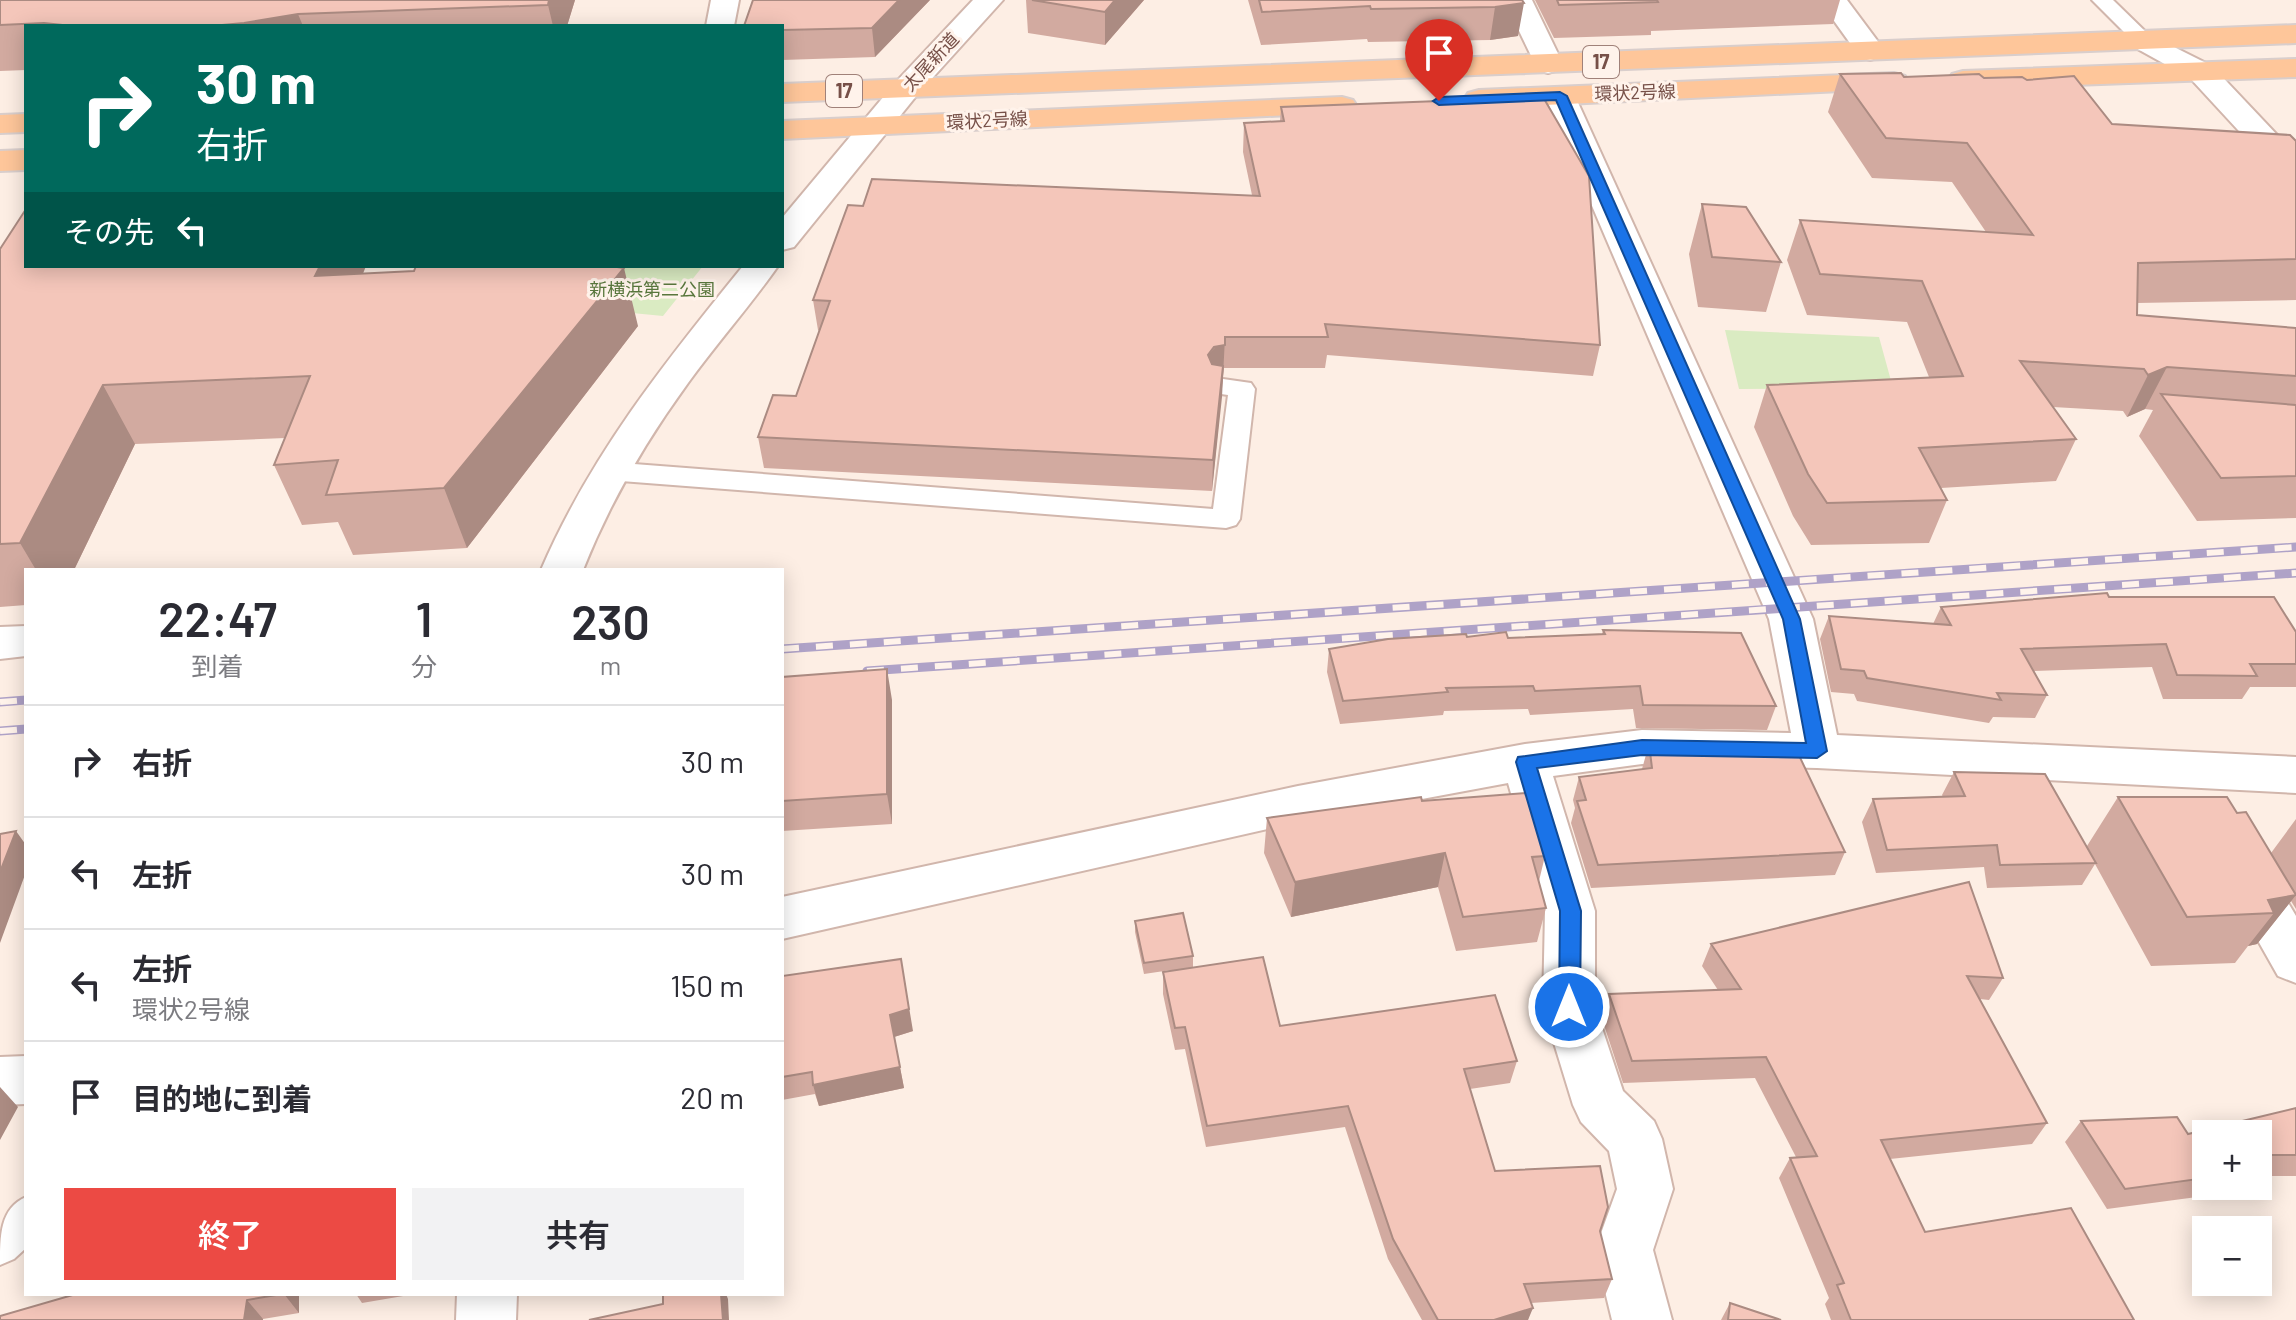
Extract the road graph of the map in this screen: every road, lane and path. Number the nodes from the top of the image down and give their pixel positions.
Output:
1 (725, 0) edge
2 (989, 0) edge
3 (1518, 0) edge
4 (1833, 0) edge
5 (2102, 0) edge
6 (720, 24) edge
7 (2296, 34) edge
8 (2144, 41) junction
9 (1870, 51) junction
10 (2296, 68) edge
11 (2201, 72) junction
12 (1554, 80) junction
13 (906, 89) junction
14 (784, 93) edge
15 (1450, 101) edge
16 (1370, 104) edge
17 (24, 123) edge
18 (0, 124) edge
19 (875, 126) junction
20 (784, 130) edge
21 (24, 160) edge
22 (0, 161) edge
23 (2296, 174) edge
24 (784, 238) edge
25 (759, 268) edge
26 (1223, 387) edge
27 (608, 471) junction
28 (563, 568) edge
29 (24, 641) edge
30 (0, 643) edge
31 (1817, 751) junction
32 (1525, 762) junction
33 (2184, 768) junction
34 (2296, 775) edge
35 (784, 918) edge
36 (2296, 961) edge
37 (24, 1080) edge
38 (0, 1081) edge
39 (24, 1219) edge
40 (0, 1246) edge
41 (487, 1296) edge
42 (486, 1320) edge
43 (1642, 1320) edge

1 - 6 street
2 - 13 street, 太尾新道
3 - 12 street
4 - 9 street
5 - 8 lane
7 - 8 main road, 環状2号線 / 17
8 - 9 main road, 環状2号線 / 17
8 - 11 street
9 - 12 main road, 環状2号線 / 17
10 - 11 main road, 環状2号線 / 17
11 - 12 main road, 環状2号線 / 17
11 - 23 street
12 - 13 main road, 環状2号線 / 17
12 - 15 main road, 環状2号線 / 17
12 - 31 street
13 - 14 main road, 環状2号線 / 17
13 - 19 street, 太尾新道
16 - 19 main road, 環状2号線 / 17
17 - 18 main road
19 - 20 main road, 環状2号線 / 17
19 - 24 street, 太尾新道
21 - 22 main road
25 - 27 street
26 - 27 lane
27 - 28 street
29 - 30 street
31 - 32 street
31 - 33 street
32 - 35 street
32 - 43 street
33 - 34 street
33 - 36 street
37 - 38 street
39 - 40 lane
41 - 42 street

